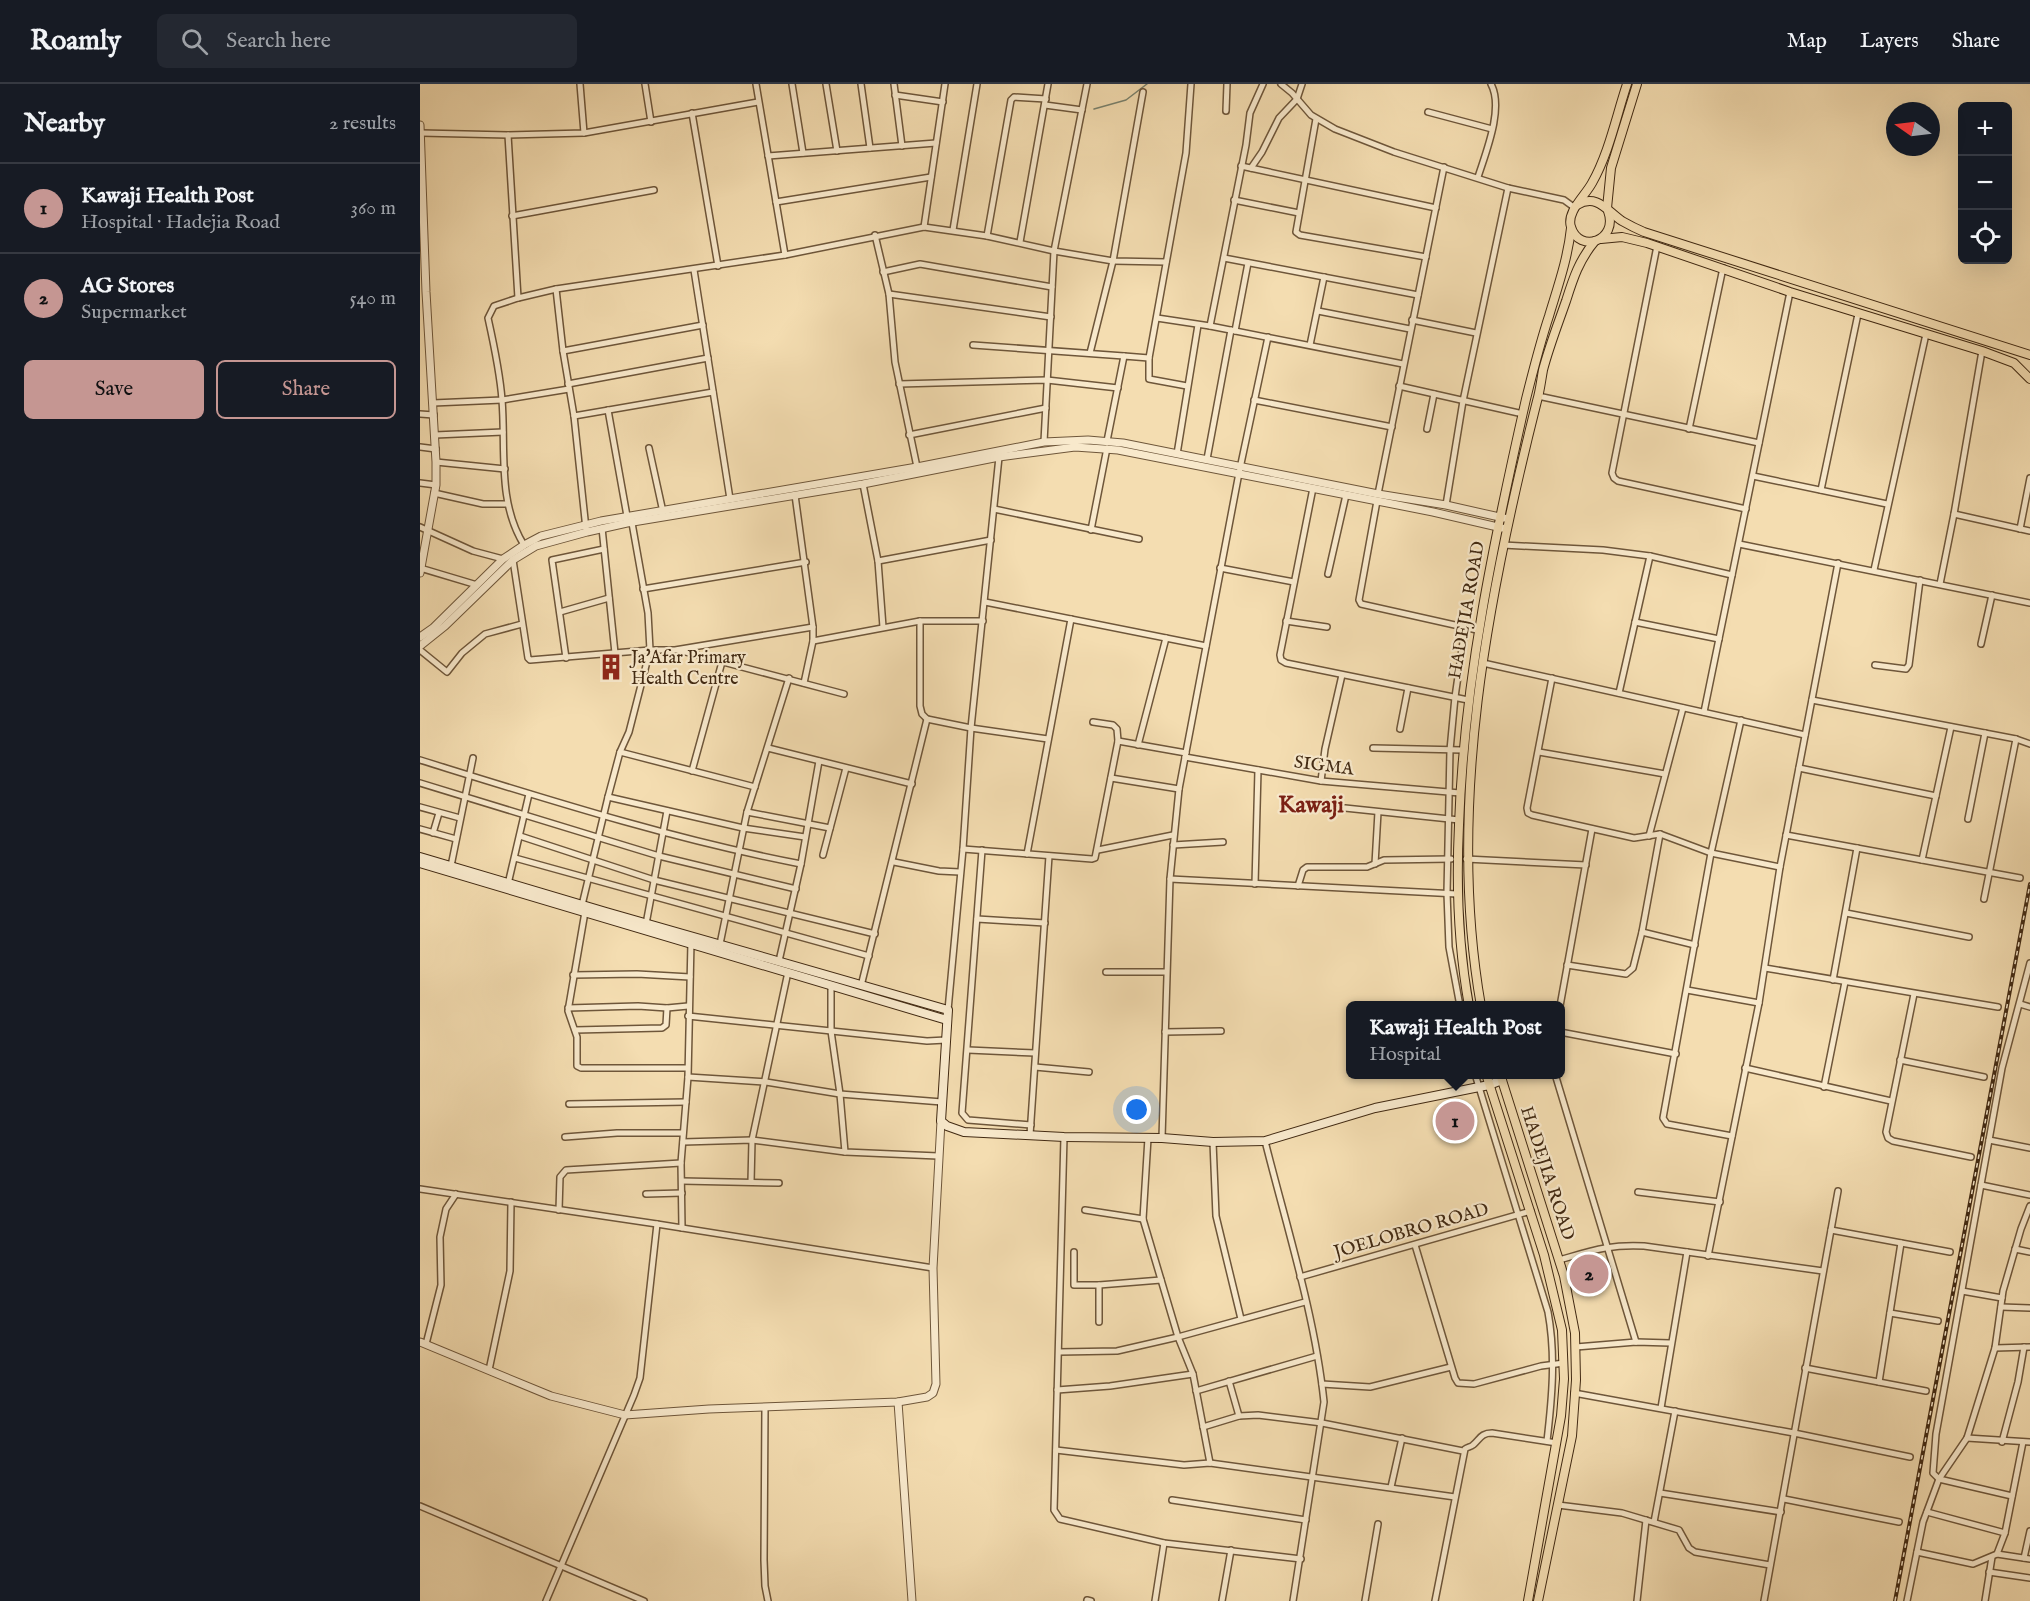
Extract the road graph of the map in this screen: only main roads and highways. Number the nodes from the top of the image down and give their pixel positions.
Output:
1 (1627, 84) edge
2 (1637, 84) edge
3 (1576, 207) junction
4 (1607, 209) junction
5 (1571, 228) junction
6 (1598, 240) junction
7 (2030, 355) edge
8 (2030, 379) edge
9 (420, 857) edge
10 (420, 863) edge
11 (584, 909) junction
12 (690, 939) junction
13 (1468, 1001) edge
14 (1480, 1001) edge
15 (947, 1020) junction
16 (1487, 1079) edge
17 (1498, 1079) edge
18 (1502, 1079) edge
19 (1489, 1085) junction
20 (1572, 1437) junction
21 (1558, 1439) junction
22 (1528, 1601) edge
23 (1538, 1601) edge

1 - 3 main road
2 - 4 main road
3 - 4 main road
3 - 5 main road
4 - 6 main road
4 - 7 main road
5 - 6 main road
5 - 13 main road, HADEJIA ROAD
6 - 8 main road
6 - 14 main road, HADEJIA ROAD
9 - 11 main road
10 - 11 main road
11 - 12 main road
11 - 12 main road
12 - 15 main road
12 - 15 main road
15 - 19 main road
16 - 19 main road, HADEJIA ROAD
17 - 19 main road
18 - 20 main road, HADEJIA ROAD
19 - 21 main road, HADEJIA ROAD
20 - 21 main road
20 - 23 main road, HADEJIA ROAD
21 - 22 main road, HADEJIA ROAD

